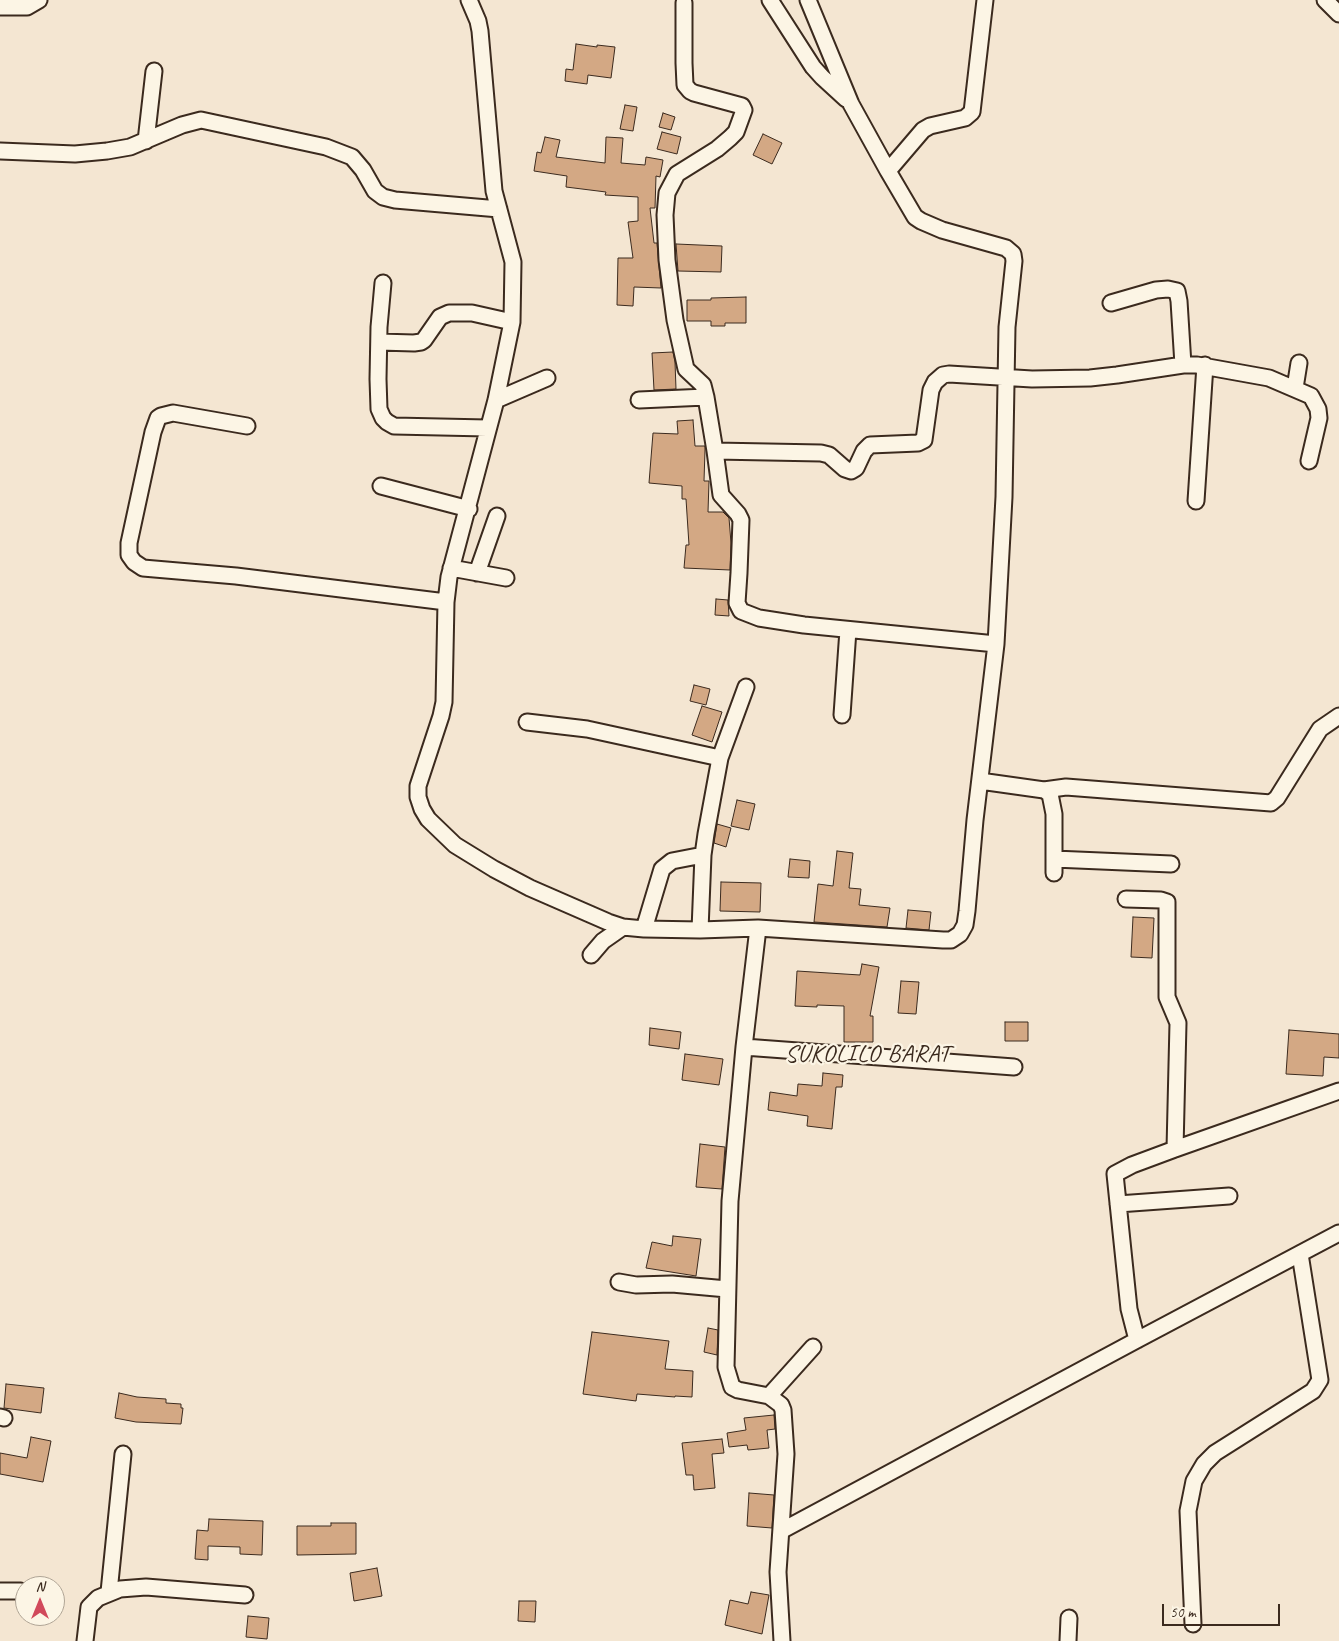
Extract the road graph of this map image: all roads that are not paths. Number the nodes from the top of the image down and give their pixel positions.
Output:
1 (39, 0) edge
2 (469, 0) edge
3 (770, 0) edge
4 (808, 0) edge
5 (985, 0) edge
6 (1324, 0) edge
7 (684, 4) dead end
8 (0, 7) edge
9 (1339, 14) edge
10 (154, 71) dead end
11 (851, 104) junction
12 (146, 141) junction
13 (0, 151) edge
14 (888, 171) junction
15 (499, 209) junction
16 (383, 283) dead end
17 (1111, 303) dead end
18 (512, 322) junction
19 (379, 342) junction
20 (1299, 363) dead end
21 (1183, 365) junction
22 (1205, 365) junction
23 (547, 378) dead end
24 (1007, 378) junction
25 (1294, 388) junction
26 (706, 397) junction
27 (496, 400) junction
28 (639, 400) dead end
29 (247, 426) dead end
30 (487, 428) junction
31 (715, 451) junction
32 (1309, 462) dead end
33 (381, 486) dead end
34 (1196, 501) dead end
35 (468, 509) junction
36 (497, 516) dead end
37 (451, 568) junction
38 (477, 573) junction
39 (506, 578) dead end
40 (446, 602) junction
41 (848, 630) junction
42 (996, 644) junction
43 (746, 688) dead end
44 (842, 715) dead end
45 (1339, 716) edge
46 (527, 722) dead end
47 (720, 758) junction
48 (980, 781) junction
49 (1044, 790) junction
50 (703, 855) junction
51 (1171, 864) dead end
52 (1126, 899) dead end
53 (623, 926) junction
54 (758, 928) junction
55 (644, 929) junction
56 (700, 930) junction
57 (591, 954) dead end
58 (744, 1047) junction
59 (1014, 1067) dead end
60 (1339, 1091) edge
61 (1175, 1149) junction
62 (1229, 1196) dead end
63 (1118, 1204) junction
64 (1339, 1233) edge
65 (1300, 1254) junction
66 (619, 1282) dead end
67 (728, 1288) junction
68 (1137, 1340) junction
69 (813, 1347) dead end
70 (769, 1396) junction
71 (123, 1454) dead end
72 (781, 1531) junction
73 (0, 1591) edge
74 (15, 1591) edge
75 (109, 1592) junction
76 (245, 1595) dead end
77 (1068, 1618) dead end
78 (1193, 1624) dead end
79 (85, 1641) edge
80 (782, 1641) edge
81 (1068, 1641) edge

1 - 8 street
2 - 15 street
3 - 11 street
4 - 11 street
5 - 14 street
6 - 9 street
7 - 26 street
10 - 12 street
11 - 14 street
12 - 13 street
12 - 15 street
14 - 24 street
15 - 18 street
16 - 19 street
17 - 21 street
18 - 19 street
18 - 27 street
19 - 30 street
20 - 25 street
21 - 22 street
21 - 24 street
22 - 25 street
22 - 34 street
23 - 27 street
24 - 31 street
24 - 42 street
25 - 32 street
26 - 28 street
26 - 31 street
27 - 30 street
29 - 40 street
30 - 35 street
31 - 41 street
33 - 35 street
35 - 37 street
36 - 38 street
37 - 38 street
37 - 40 street
38 - 39 street
40 - 53 street
41 - 42 street
41 - 44 street
42 - 48 street
43 - 47 street
45 - 49 street
46 - 47 street
47 - 50 street
48 - 49 street
48 - 54 street
49 - 51 street
50 - 55 street
50 - 56 street
52 - 61 street
53 - 55 street
53 - 57 street
54 - 56 street
54 - 58 street
55 - 56 street
58 - 59 street
58 - 67 street
60 - 61 street
61 - 63 street
62 - 63 street
63 - 68 street
64 - 65 street
65 - 68 street
65 - 78 street
66 - 67 street
67 - 70 street
68 - 72 street
69 - 70 street
70 - 72 street
71 - 75 street
72 - 80 street
73 - 74 street
75 - 76 street
75 - 79 street
77 - 81 street

